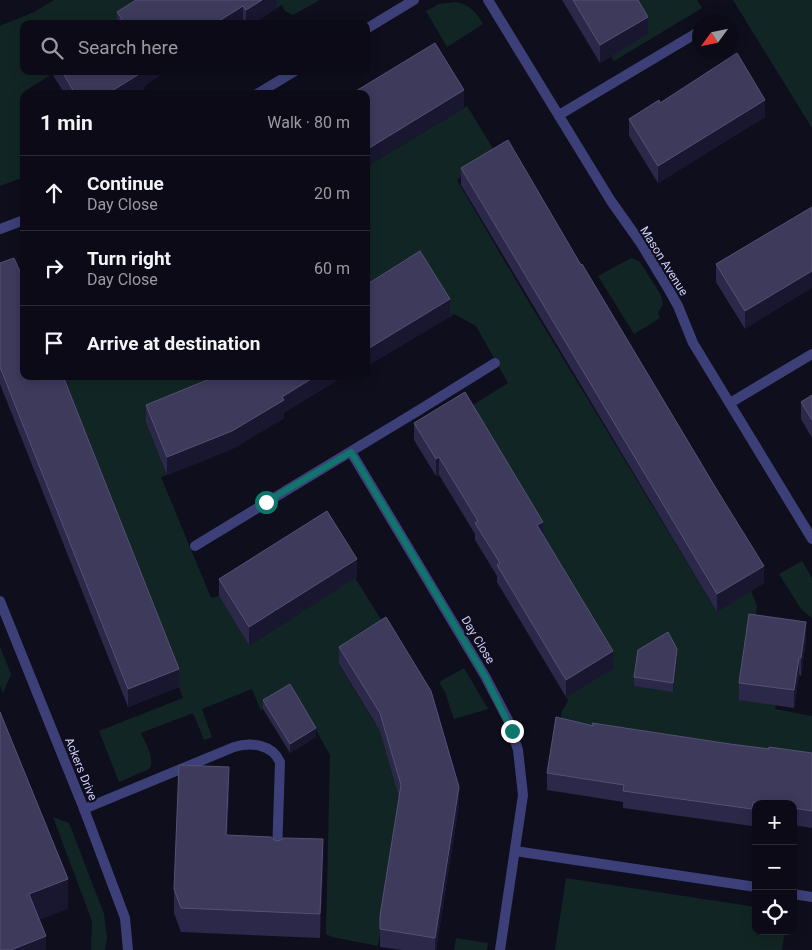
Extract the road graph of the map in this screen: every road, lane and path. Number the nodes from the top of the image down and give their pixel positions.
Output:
1 (414, 0) edge
2 (488, 0) edge
3 (370, 27) edge
4 (692, 36) edge
5 (288, 75) edge
6 (264, 90) edge
7 (558, 115) junction
8 (20, 222) edge
9 (0, 229) edge
10 (812, 354) edge
11 (495, 363) dead end
12 (730, 403) junction
13 (351, 452) junction
14 (812, 539) edge
15 (195, 546) dead end
16 (0, 601) edge
17 (84, 809) junction
18 (515, 851) junction
19 (277, 859) edge
20 (752, 886) edge
21 (797, 895) edge
22 (812, 897) edge
23 (128, 950) edge
24 (500, 950) edge

1 - 3 street
2 - 7 street, Mason Avenue
4 - 7 street
5 - 6 street
7 - 12 street, Mason Avenue
8 - 9 street
10 - 12 street
11 - 13 street
12 - 14 street, Mason Avenue
13 - 15 street
13 - 18 street, Day Close
16 - 17 street, Ackers Drive
17 - 19 street
17 - 23 street, Ackers Drive
18 - 20 street
18 - 24 street, Day Close
21 - 22 street

